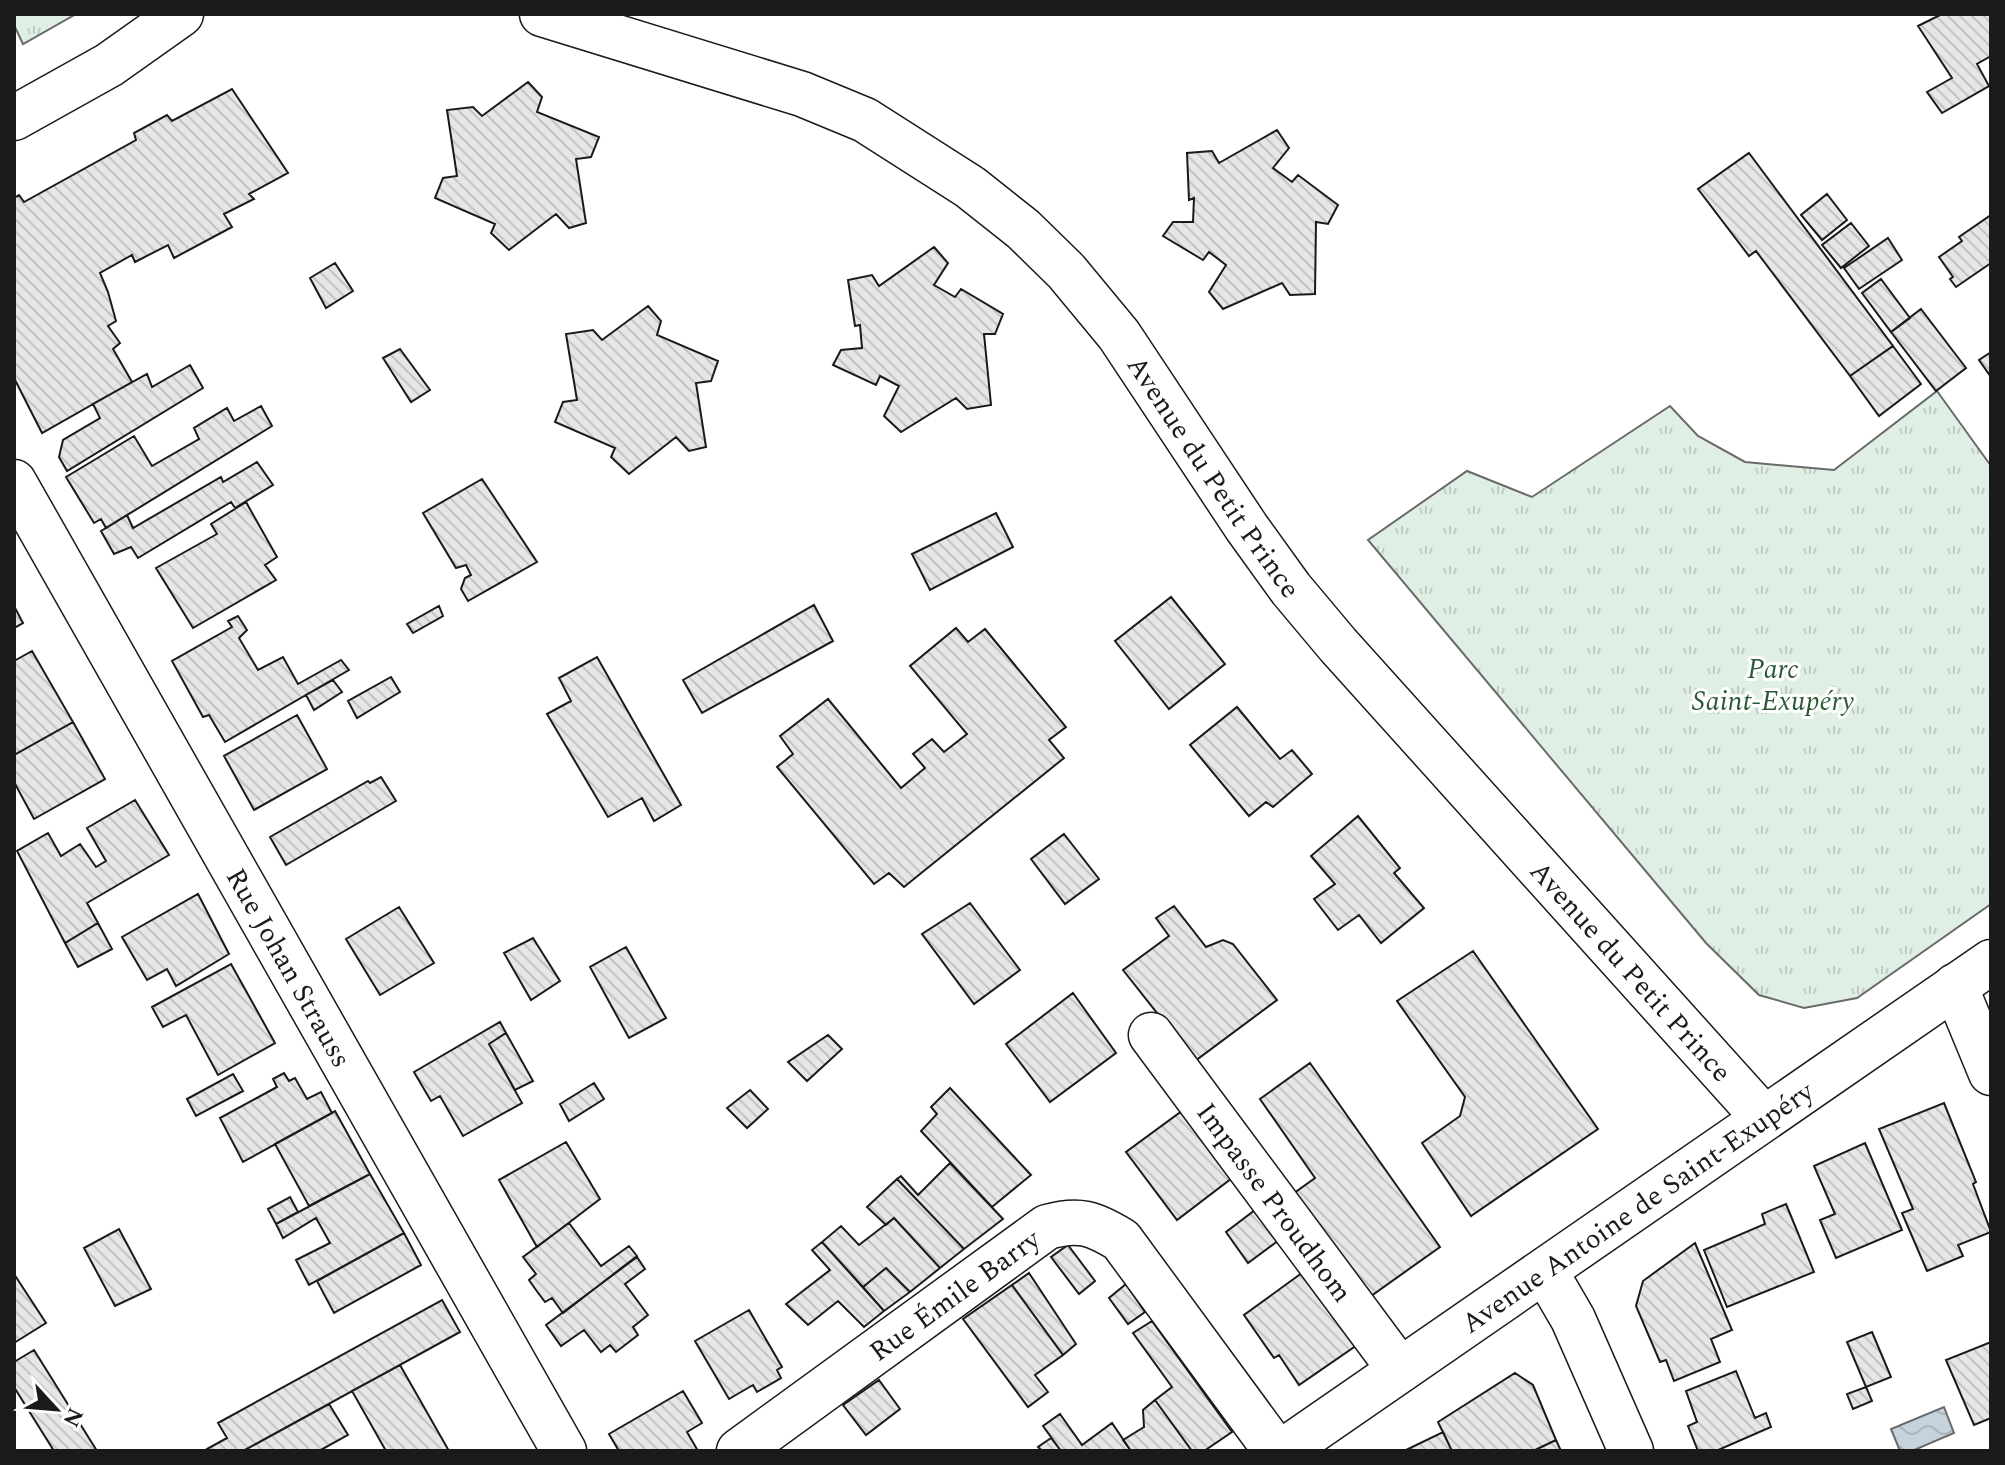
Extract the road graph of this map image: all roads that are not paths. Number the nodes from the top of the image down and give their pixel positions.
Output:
1 (181, 14) edge
2 (542, 14) edge
3 (14, 118) edge
4 (14, 482) edge
5 (1991, 962) edge
6 (1955, 986) junction
7 (1151, 1035) dead end
8 (1991, 1073) edge
9 (1763, 1117) junction
10 (1545, 1271) junction
11 (1400, 1370) junction
12 (564, 1451) edge
13 (739, 1451) edge
14 (1276, 1451) edge
15 (1283, 1451) edge
16 (1631, 1451) edge

1 - 3 street
2 - 9 street, Avenue du Petit Prince
4 - 12 street, Rue Johan Strauss
5 - 6 street, Avenue Antoine de Saint-Exupéry
6 - 8 street
6 - 9 street, Avenue Antoine de Saint-Exupéry
7 - 11 street, Impasse Proudhom
9 - 10 street, Avenue Antoine de Saint-Exupéry
10 - 11 street, Avenue Antoine de Saint-Exupéry
10 - 16 street
11 - 15 street, Avenue Antoine de Saint-Exupéry
13 - 14 street, Rue Émile Barry

